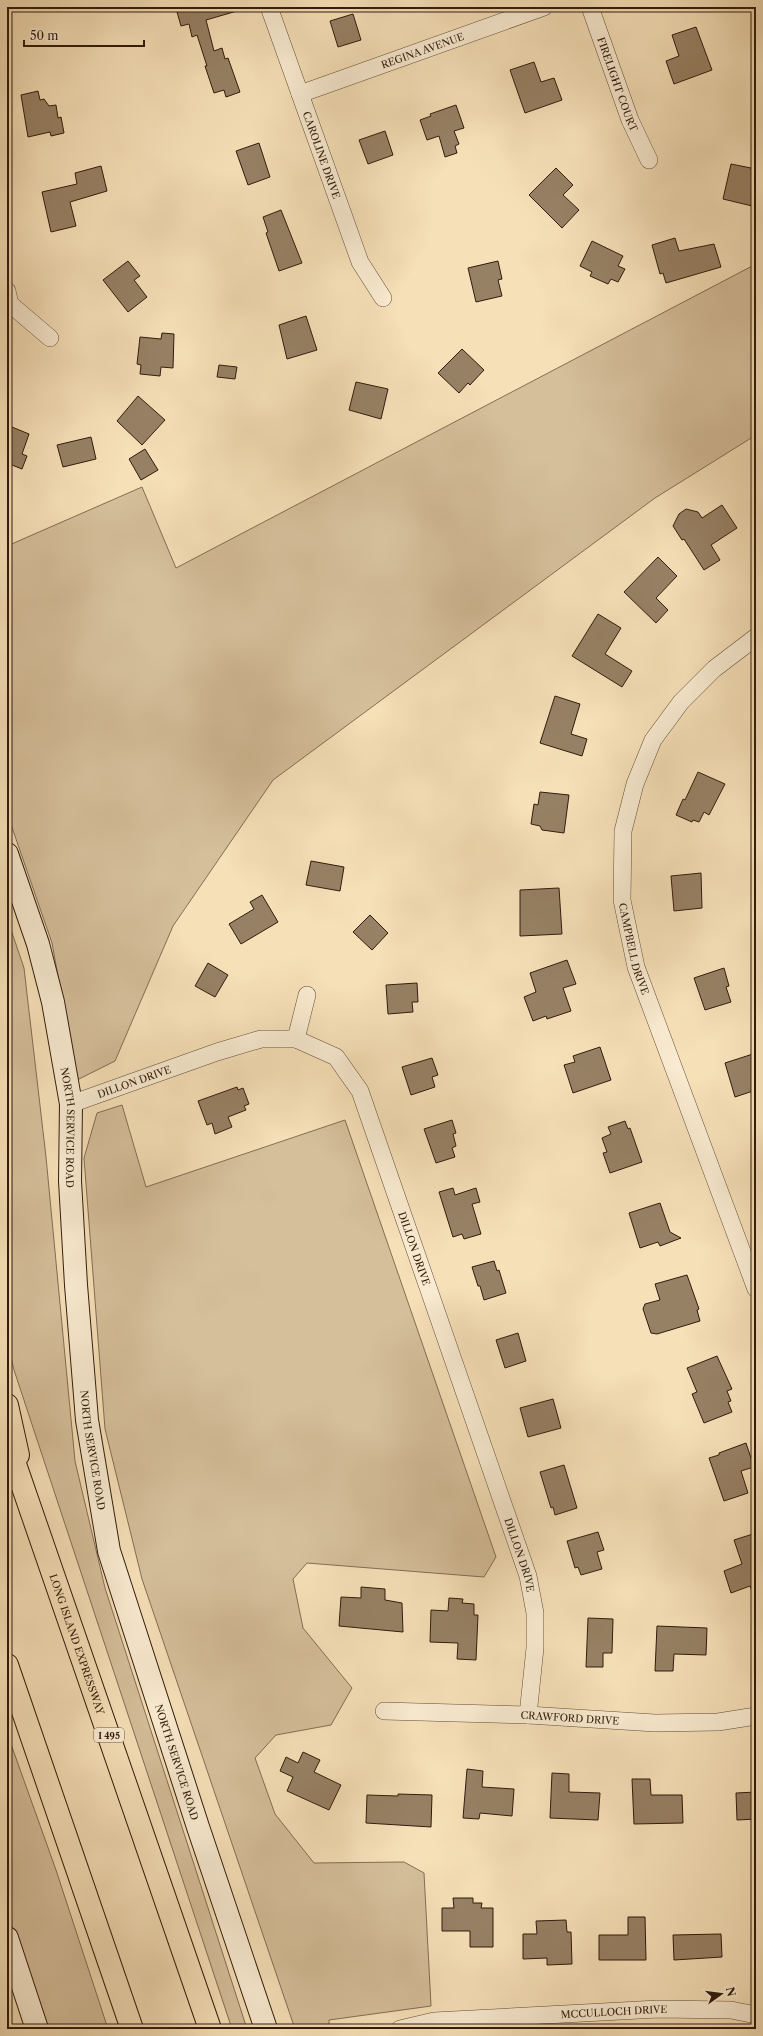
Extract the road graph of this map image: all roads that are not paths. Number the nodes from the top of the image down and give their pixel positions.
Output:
1 (269, 7) edge
2 (544, 7) edge
3 (590, 7) edge
4 (300, 94) junction
5 (649, 160) dead end
6 (7, 291) edge
7 (382, 298) dead end
8 (50, 338) dead end
9 (756, 637) edge
10 (7, 854) edge
11 (306, 994) dead end
12 (296, 1039) junction
13 (71, 1104) junction
14 (756, 1289) edge
15 (7, 1405) edge
16 (7, 1441) edge
17 (29, 1505) junction
18 (7, 1665) edge
19 (384, 1711) dead end
20 (528, 1716) junction
21 (756, 1716) edge
22 (7, 1938) edge
23 (756, 2015) edge
24 (502, 2023) edge
25 (37, 2029) edge
26 (132, 2029) edge
27 (210, 2029) edge
28 (266, 2029) edge
29 (400, 2029) edge

1 - 4 street, CAROLINE DRIVE
2 - 4 street, REGINA AVENUE
3 - 5 street, FIRELIGHT COURT
4 - 7 street, CAROLINE DRIVE
6 - 8 street
9 - 14 street, CAMPBELL DRIVE
10 - 13 main road, NORTH SERVICE ROAD
11 - 12 street
12 - 13 street, DILLON DRIVE
12 - 20 street, DILLON DRIVE
13 - 28 main road, NORTH SERVICE ROAD
15 - 17 highway
16 - 17 highway, LONG ISLAND EXPRESSWAY / I 495
17 - 27 highway, LONG ISLAND EXPRESSWAY / I 495
18 - 26 highway
19 - 20 street, CRAWFORD DRIVE
20 - 21 street, CRAWFORD DRIVE
22 - 25 main road
23 - 24 street, MCCULLOCH DRIVE
24 - 29 street, MCCULLOCH DRIVE

